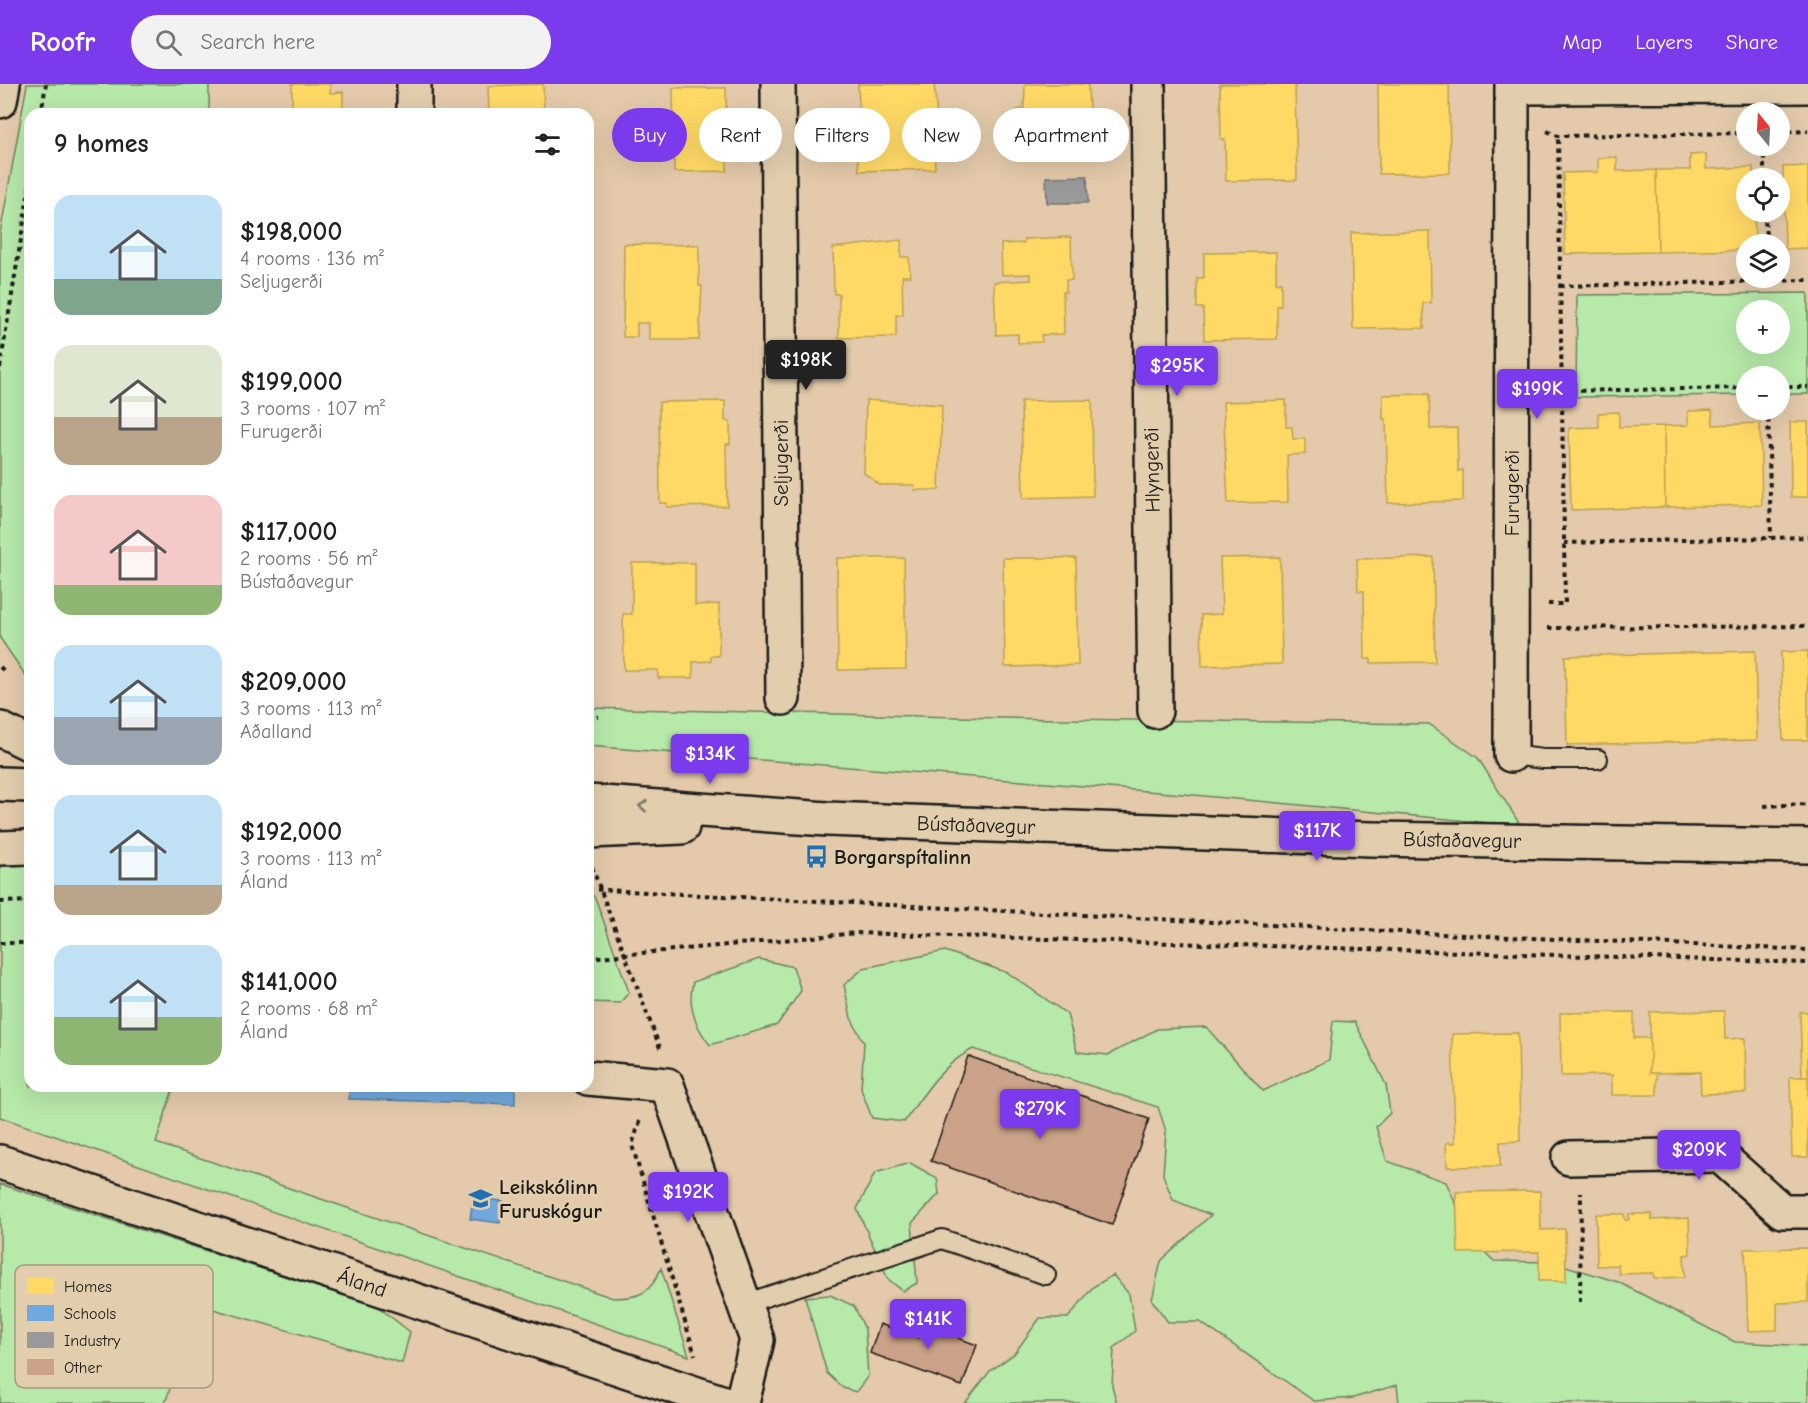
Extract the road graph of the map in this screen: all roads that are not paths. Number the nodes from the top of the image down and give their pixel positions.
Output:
1 (3, 84) edge
2 (414, 84) edge
3 (778, 84) edge
4 (1148, 84) edge
5 (1522, 86) edge
6 (1808, 86) edge
7 (0, 101) edge
8 (414, 108) edge
9 (783, 699) dead end
10 (1155, 711) dead end
11 (0, 729) edge
12 (24, 741) edge
13 (1511, 755) joint
14 (1598, 759) dead end
15 (0, 784) edge
16 (24, 785) edge
17 (594, 802) edge
18 (828, 819) junction
19 (594, 831) edge
20 (1808, 846) edge
21 (24, 847) edge
22 (0, 848) edge
23 (594, 1079) edge
24 (1575, 1158) road end
25 (0, 1162) edge
26 (1808, 1211) edge
27 (1046, 1275) dead end
28 (744, 1304) junction
29 (724, 1403) edge
30 (742, 1403) edge

1 - 7 street
2 - 8 street
3 - 9 street, Seljugerði
4 - 10 street, Hlyngerði
5 - 6 street
5 - 13 street, Furugerði
11 - 12 street
13 - 14 lane
15 - 16 street
18 -> 17 street, Bústaðavegur
18 - 19 street, Bústaðavegur
18 - 20 street, Bústaðavegur
21 - 22 street
23 - 28 street
24 - 26 street
25 - 29 street, Áland
27 - 28 lane
28 - 30 street

